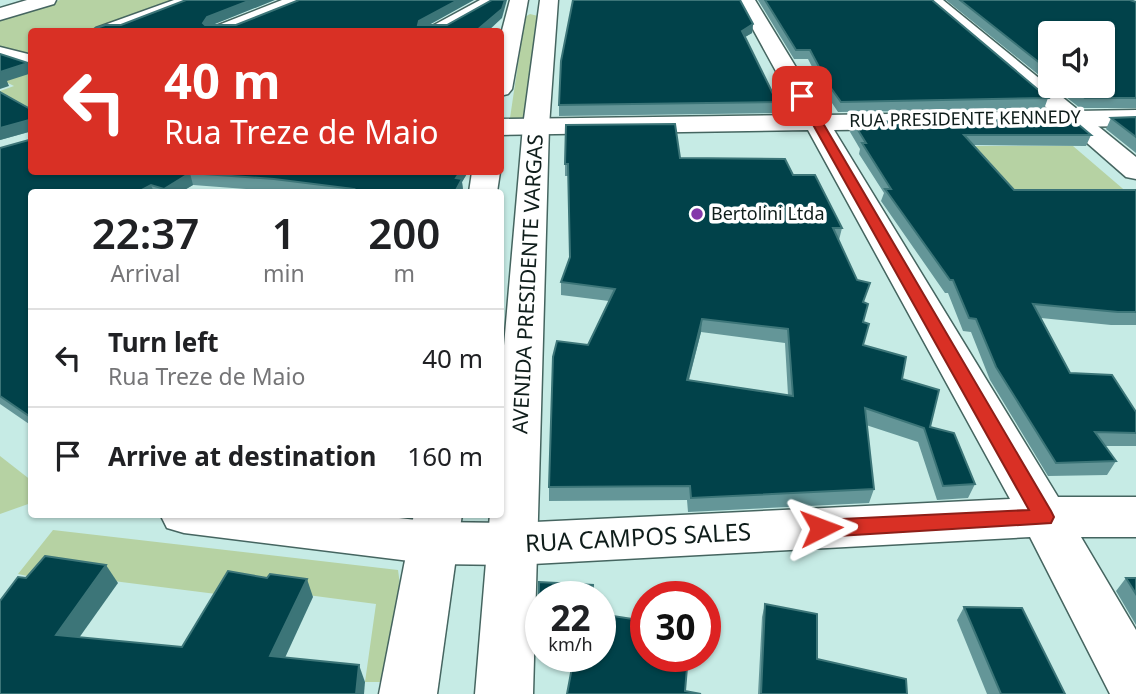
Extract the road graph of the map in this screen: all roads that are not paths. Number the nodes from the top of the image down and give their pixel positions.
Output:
1 (47, 0) edge
2 (192, 0) edge
3 (299, 0) edge
4 (746, 0) edge
5 (932, 0) edge
6 (480, 1) edge
7 (529, 2) edge
8 (0, 14) edge
9 (114, 28) edge
10 (228, 28) edge
11 (437, 28) edge
12 (504, 77) edge
13 (1075, 118) junction
14 (1136, 118) edge
15 (816, 121) junction
16 (518, 126) edge
17 (1136, 171) edge
18 (1044, 517) junction
19 (1136, 517) edge
20 (256, 518) edge
21 (436, 528) edge
22 (514, 544) junction
23 (1136, 685) edge
24 (408, 694) edge
25 (504, 694) edge

1 - 8 street
2 - 9 street
3 - 10 street
4 - 15 street
5 - 13 street
6 - 7 street
6 - 11 street
7 - 12 street
7 - 16 street, AVENIDA PRESIDENTE VARGAS
13 - 14 street, RUA PRESIDENTE KENNEDY
13 - 15 street, RUA PRESIDENTE KENNEDY
13 - 17 street
15 - 16 street, RUA PRESIDENTE KENNEDY
15 - 18 street
16 - 22 street, AVENIDA PRESIDENTE VARGAS
18 - 19 street, RUA CAMPOS SALES
18 - 22 street, RUA CAMPOS SALES
18 - 23 street
20 - 21 street, RUA CAMPOS SALES
21 - 22 street, RUA CAMPOS SALES
21 - 24 street
22 - 25 street, AVENIDA PRESIDENTE VARGAS

